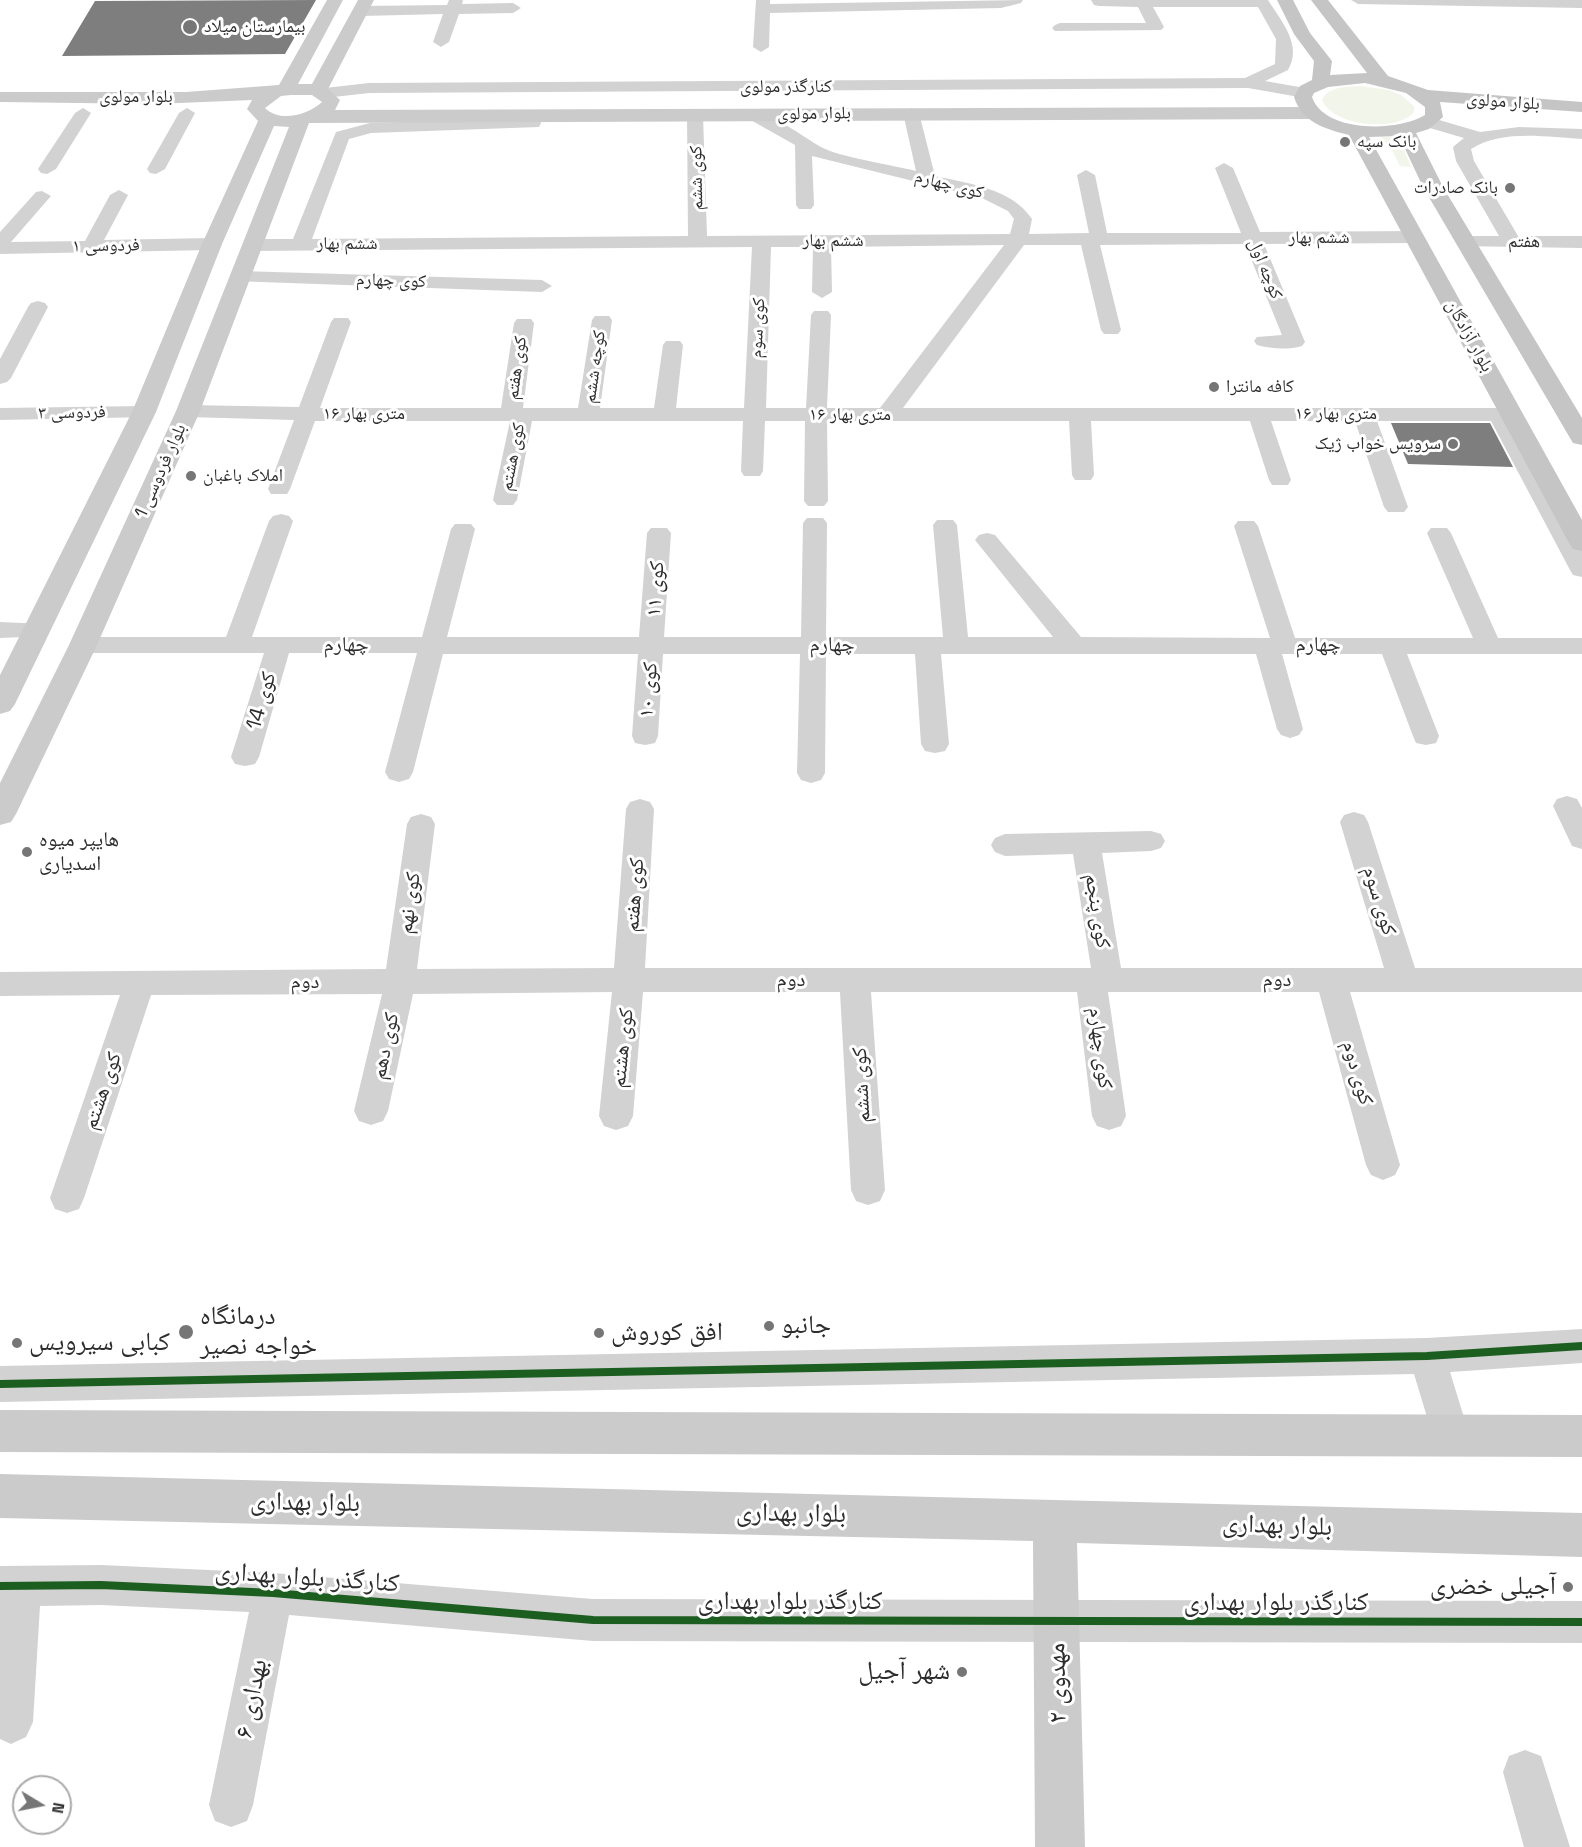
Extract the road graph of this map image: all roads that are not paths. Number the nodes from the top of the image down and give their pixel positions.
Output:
1 (335, 0) edge
2 (1016, 0) edge
3 (1098, 0) edge
4 (1285, 0) edge
5 (1319, 0) edge
6 (1358, 0) edge
7 (1262, 2) edge
8 (907, 3) edge
9 (1144, 3) junction
10 (455, 4) edge
11 (1582, 4) edge
12 (363, 5) edge
13 (763, 5) edge
14 (513, 8) dead end
15 (1060, 28) dead end
16 (1343, 34) junction
17 (441, 42) dead end
18 (1292, 44) junction
19 (761, 47) dead end
20 (1382, 80) junction
21 (1321, 82) junction
22 (1248, 83) junction
23 (279, 92) junction
24 (1305, 93) junction
25 (324, 94) junction
26 (1424, 95) junction
27 (0, 97) edge
28 (1582, 107) edge
29 (1543, 112) junction
30 (0, 113) edge
31 (83, 113) junction
32 (187, 113) junction
33 (911, 113) junction
34 (1313, 113) junction
35 (748, 114) junction
36 (695, 115) junction
37 (265, 117) junction
38 (308, 118) junction
39 (1429, 122) junction
40 (1582, 122) edge
41 (533, 123) dead end
42 (1355, 129) junction
43 (1406, 130) junction
44 (1582, 134) edge
45 (1479, 137) junction
46 (803, 145) junction
47 (1224, 168) dead end
48 (47, 169) dead end
49 (156, 169) dead end
50 (1086, 175) dead end
51 (927, 179) junction
52 (1388, 186) junction
53 (1433, 187) junction
54 (119, 195) dead end
55 (42, 196) dead end
56 (805, 205) dead end
57 (1414, 237) junction
58 (1252, 238) junction
59 (1094, 239) junction
60 (1018, 240) junction
61 (822, 241) junction
62 (698, 242) junction
63 (762, 242) junction
64 (1465, 242) junction
65 (1512, 242) junction
66 (1582, 242) edge
67 (0, 243) edge
68 (212, 244) junction
69 (301, 244) junction
70 (251, 245) junction
71 (92, 246) junction
72 (0, 248) edge
73 (240, 277) junction
74 (542, 286) dead end
75 (822, 292) dead end
76 (39, 307) dead end
77 (821, 315) dead end
78 (602, 320) dead end
79 (341, 322) dead end
80 (524, 323) dead end
81 (1111, 330) dead end
82 (1264, 341) dead end
83 (673, 345) dead end
84 (0, 378) edge
85 (188, 411) junction
86 (144, 412) junction
87 (0, 414) edge
88 (307, 414) junction
89 (517, 414) junction
90 (588, 414) junction
91 (664, 414) junction
92 (754, 414) junction
93 (887, 414) junction
94 (1080, 414) junction
95 (1258, 414) junction
96 (1363, 414) junction
97 (816, 415) junction
98 (1505, 415) junction
99 (1576, 416) edge
100 (1582, 438) edge
101 (752, 471) dead end
102 (1083, 475) dead end
103 (1281, 480) dead end
104 (279, 489) dead end
105 (505, 500) dead end
106 (1396, 507) dead end
107 (281, 521) dead end
108 (945, 525) dead end
109 (1246, 526) dead end
110 (463, 529) dead end
111 (660, 533) dead end
112 (1439, 533) dead end
113 (987, 540) dead end
114 (1582, 543) edge
115 (1582, 570) edge
116 (0, 630) edge
117 (37, 630) junction
118 (82, 645) junction
119 (236, 645) junction
120 (279, 645) junction
121 (432, 645) junction
122 (652, 645) junction
123 (813, 645) junction
124 (927, 645) junction
125 (956, 645) junction
126 (1073, 645) junction
127 (1391, 645) junction
128 (1276, 646) junction
129 (1489, 646) junction
130 (1582, 646) edge
131 (0, 704) edge
132 (1290, 729) dead end
133 (645, 736) dead end
134 (1426, 736) dead end
135 (935, 744) dead end
136 (245, 757) dead end
137 (399, 772) dead end
138 (811, 773) dead end
139 (1567, 806) dead end
140 (640, 809) dead end
141 (0, 814) edge
142 (1354, 822) dead end
143 (421, 824) dead end
144 (1582, 839) edge
145 (1150, 841) dead end
146 (1086, 842) junction
147 (1005, 844) dead end
148 (629, 980) junction
149 (855, 980) junction
150 (1099, 980) junction
151 (1331, 980) junction
152 (1403, 980) junction
153 (1582, 980) edge
154 (400, 982) junction
155 (140, 983) junction
156 (0, 984) edge
157 (371, 1111) dead end
158 (616, 1116) dead end
159 (1109, 1116) dead end
160 (1383, 1165) dead end
161 (868, 1190) dead end
162 (66, 1198) dead end
163 (1582, 1346) edge
164 (1427, 1356) junction
165 (0, 1384) edge
166 (0, 1431) edge
167 (1582, 1436) edge
168 (1451, 1437) junction
169 (0, 1496) edge
170 (1055, 1520) junction
171 (1582, 1535) edge
172 (11, 1587) edge
173 (273, 1593) junction
174 (1582, 1622) edge
175 (1057, 1623) junction
176 (11, 1722) dead end
177 (1526, 1772) dead end
178 (231, 1805) dead end
179 (1060, 1847) edge
180 (1547, 1847) edge

1 - 23 main road
2 - 8 street
3 - 9 street
4 - 18 main road
5 - 16 main road
6 - 11 street
7 - 9 street
7 - 18 street
8 - 13 street
9 - 15 street
10 - 12 street
10 - 14 street
10 - 17 street
12 - 25 main road
13 - 19 street
16 - 18 main road
16 - 20 main road
18 - 21 main road
18 - 22 street, کنارگذر مولوی
20 - 21 main road
20 - 26 main road, بلوار مولوی
21 - 24 main road
22 - 24 street, کنارگذر مولوی
22 - 25 street, کنارگذر مولوی
23 - 25 main road, بلوار مولوی
23 - 27 main road, بلوار مولوی
23 - 37 main road, بلوار فردوسی 1
24 - 25 main road, بلوار مولوی
24 - 34 main road
25 - 38 main road, بلوار فردوسی 1
26 - 29 main road, بلوار مولوی
26 - 39 main road
28 - 29 main road, بلوار مولوی
29 - 39 main road, بلوار مولوی
29 - 40 main road, بلوار مولوی
30 - 31 main road, بلوار مولوی
31 - 32 main road, بلوار مولوی
31 - 48 street
32 - 37 main road, بلوار مولوی
32 - 49 street
33 - 34 main road, بلوار مولوی
33 - 35 main road, بلوار مولوی
33 - 51 street
34 - 42 main road
35 - 36 main road, بلوار مولوی
35 - 46 street, کوی چهارم
36 - 38 main road, بلوار مولوی
36 - 62 street, کوی ششم
37 - 38 main road, بلوار مولوی
37 - 68 main road, بلوار فردوسی 1
38 - 70 main road, بلوار فردوسی 1
39 - 43 main road, بلوار مولوی
39 - 45 street
41 - 69 street
42 - 43 main road
42 - 52 main road, بلوار آزادگان
43 - 53 main road
44 - 45 street
45 - 65 street
46 - 51 street, کوی چهارم
46 - 56 street
47 - 58 street, کوچه اول
50 - 59 street
51 - 60 street, کوی چهارم
52 - 53 main road
52 - 57 main road, بلوار آزادگان
53 - 64 main road
54 - 71 street
55 - 67 street
57 - 58 street, ششم بهار
57 - 98 main road, بلوار آزادگان
58 - 59 street, ششم بهار
58 - 82 street, کوچه اول
59 - 60 street, ششم بهار
59 - 81 street
60 - 61 street, ششم بهار
60 - 93 street
61 - 63 street, ششم بهار
61 - 75 street
62 - 63 street, ششم بهار
62 - 69 street, ششم بهار
63 - 92 street, کوی سوم
64 - 65 street, هفتم
64 - 99 main road
65 - 66 street, هفتم
68 - 71 street, فردوسی ۱
68 - 86 main road, بلوار فردوسی 1
69 - 70 street, ششم بهار
70 - 73 main road, بلوار فردوسی 1
71 - 72 street, فردوسی ۱
73 - 74 street, کوی چهارم
73 - 85 main road, بلوار فردوسی 1
76 - 84 street
77 - 97 street
78 - 90 street, کوچه ششم
79 - 88 street
80 - 89 street, کوی هفتم
83 - 91 street
85 - 86 main road
85 - 88 street, ۱۶ متری بهار
85 - 118 main road, بلوار فردوسی 1
86 - 87 street, فردوسی ۳
86 - 117 main road, بلوار فردوسی 1
88 - 89 street, ۱۶ متری بهار
88 - 104 street
89 - 90 street, ۱۶ متری بهار
89 - 105 street, کوی هشتم
90 - 91 street, ۱۶ متری بهار
91 - 92 street, ۱۶ متری بهار
92 - 97 street, ۱۶ متری بهار
92 - 101 street, کوی سوم
93 - 94 street, ۱۶ متری بهار
93 - 97 street, ۱۶ متری بهار
94 - 95 street, ۱۶ متری بهار
94 - 102 street
95 - 96 street, ۱۶ متری بهار
95 - 103 street
96 - 98 street, ۱۶ متری بهار
96 - 106 street
97 - 123 street
98 - 114 main road, بلوار آزادگان
98 - 115 street
99 - 100 main road
107 - 119 street
108 - 125 street
109 - 128 street
110 - 121 street
111 - 122 street, کوی ۱۱
112 - 129 street
113 - 126 street
116 - 117 street
117 - 131 main road, بلوار فردوسی 1
118 - 119 street, چهارم
118 - 141 main road, بلوار فردوسی 1
119 - 120 street, چهارم
120 - 121 street, چهارم
120 - 136 street, کوی 14
121 - 122 street, چهارم
121 - 137 street
122 - 123 street, چهارم
122 - 133 street, کوی ۱۰
123 - 124 street, چهارم
123 - 138 street
124 - 125 street, چهارم
124 - 135 street
125 - 126 street, چهارم
126 - 128 street, چهارم
127 - 128 street, چهارم
127 - 129 street, چهارم
127 - 134 street
128 - 132 street
129 - 130 street, چهارم
139 - 144 street
140 - 148 street, کوی هفتم
142 - 152 street, کوی سوم
143 - 154 street, کوی نهم
145 - 146 street
146 - 147 street
146 - 150 street, کوی پنجم
148 - 149 street, دوم
148 - 154 street, دوم
148 - 158 street, کوی هشتم
149 - 150 street, دوم
149 - 161 street, کوی ششم
150 - 151 street, دوم
150 - 159 street, کوی چهارم
151 - 152 street, دوم
151 - 160 street, کوی دوم
152 - 153 street, دوم
154 - 155 street, دوم
154 - 157 street, کوی دهم
155 - 156 street, دوم
155 - 162 street, کوی هشتم
163 - 164 street
164 - 165 street
164 - 168 street
166 - 168 main road
167 - 168 main road
169 - 170 main road, بلوار بهداری
170 - 171 main road, بلوار بهداری
170 - 175 main road, مهدوی ۲
172 - 173 street, کنارگذر بلوار بهداری
172 - 176 street
173 - 175 street, کنارگذر بلوار بهداری
173 - 178 street, ۶ بهداری
174 - 175 street, کنارگذر بلوار بهداری
175 - 179 main road, مهدوی ۲
177 - 180 street

